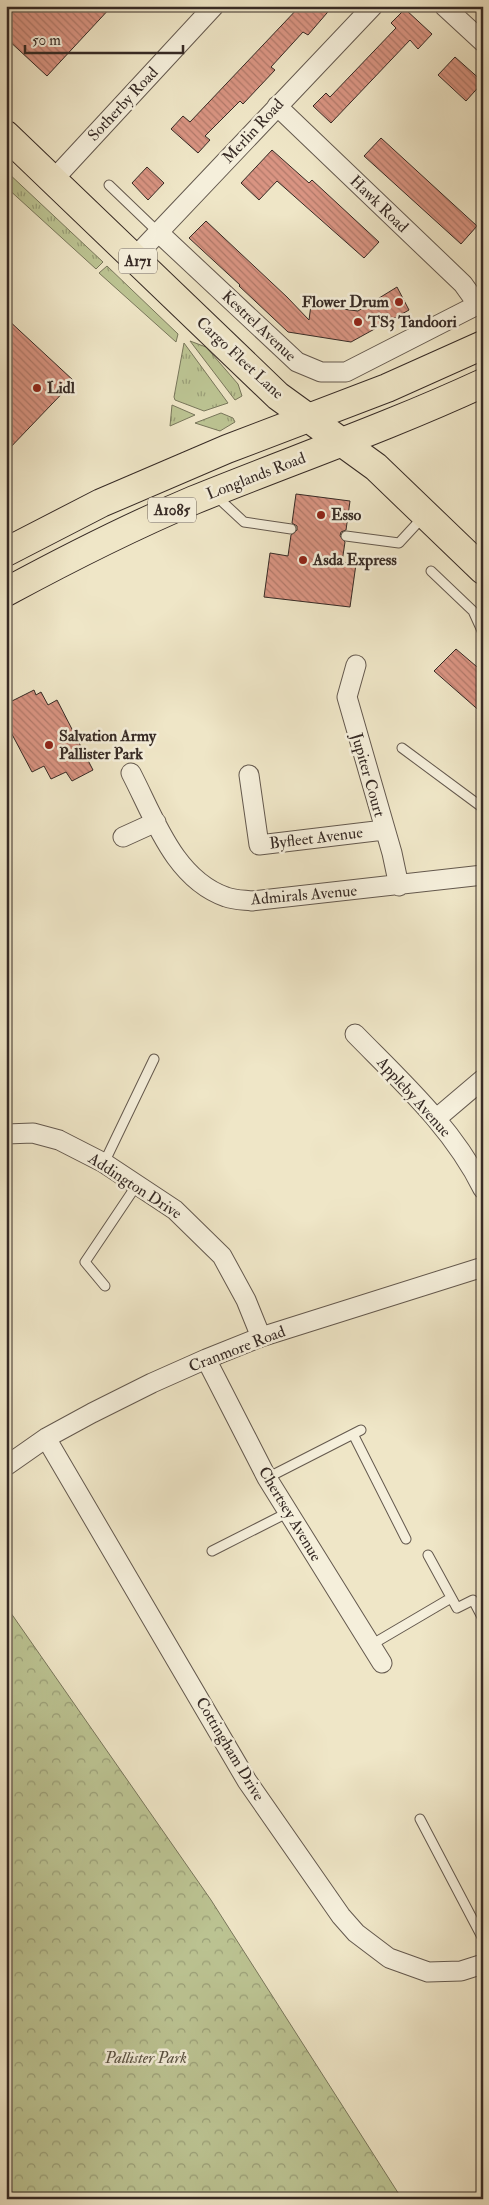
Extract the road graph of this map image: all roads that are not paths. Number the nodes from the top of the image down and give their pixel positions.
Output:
1 (214, 6) edge
2 (373, 6) edge
3 (444, 6) edge
4 (483, 42) edge
5 (277, 106) junction
6 (6, 135) edge
7 (53, 180) junction
8 (109, 185) dead end
9 (158, 232) junction
10 (134, 258) junction
11 (480, 303) edge
12 (483, 346) edge
13 (483, 383) edge
14 (308, 417) junction
15 (343, 442) junction
16 (213, 493) junction
17 (425, 514) junction
18 (292, 528) dead end
19 (346, 536) dead end
20 (6, 552) edge
21 (483, 570) edge
22 (431, 571) dead end
23 (6, 592) edge
24 (483, 633) edge
25 (356, 665) dead end
26 (402, 748) dead end
27 (131, 773) dead end
28 (248, 775) dead end
29 (483, 808) edge
30 (156, 822) junction
31 (384, 830) junction
32 (123, 837) dead end
33 (483, 875) edge
34 (399, 886) junction
35 (355, 1034) dead end
36 (154, 1059) dead end
37 (483, 1079) edge
38 (437, 1118) junction
39 (6, 1134) edge
40 (104, 1163) junction
41 (136, 1184) junction
42 (483, 1189) edge
43 (483, 1267) edge
44 (105, 1286) dead end
45 (261, 1337) junction
46 (206, 1360) junction
47 (46, 1438) junction
48 (6, 1466) edge
49 (267, 1478) junction
50 (287, 1512) junction
51 (406, 1539) dead end
52 (212, 1550) dead end
53 (428, 1555) dead end
54 (451, 1598) junction
55 (483, 1619) edge
56 (371, 1645) junction
57 (382, 1663) dead end
58 (420, 1819) dead end
59 (483, 1939) edge
60 (483, 1964) edge

1 - 7 street, Sotherby Road
2 - 5 street, Merlin Road
3 - 4 street
5 - 9 street, Merlin Road
5 - 11 street, Hawk Road
6 - 7 main road, Cargo Fleet Lane / A171
7 - 10 main road, Cargo Fleet Lane / A171
8 - 9 lane
9 - 10 street, Merlin Road
9 - 11 street, Kestrel Avenue
10 - 14 main road, Cargo Fleet Lane / A171
12 - 14 main road, A1085
13 - 15 main road, Longlands Road / A1085
14 - 15 main road, Cargo Fleet Lane / A171
14 - 20 main road, A1085
15 - 16 main road, Longlands Road / A1085
15 - 17 main road, Cargo Fleet Lane / A171
16 - 18 lane
16 - 23 main road, Longlands Road / A1085
17 - 19 lane
17 - 21 main road, Cargo Fleet Lane / A171
22 - 24 lane
25 - 31 street, Jupiter Court
26 - 29 lane
27 - 30 street, Admirals Avenue
28 - 31 street, Byfleet Avenue
30 - 32 street
30 - 34 street, Admirals Avenue
31 - 34 street, Jupiter Court
33 - 34 street, Admirals Avenue
35 - 38 street, Appleby Avenue
36 - 40 lane
37 - 38 street
38 - 42 street, Appleby Avenue
39 - 40 street, Addington Drive
40 - 41 street, Addington Drive
41 - 44 lane
41 - 45 street, Addington Drive
43 - 45 street, Cranmore Road
45 - 46 street, Cranmore Road
46 - 47 street, Cranmore Road
46 - 49 street, Chertsey Avenue
47 - 48 street, Cranmore Road
47 - 60 street, Cottingham Drive
49 - 50 street, Chertsey Avenue
49 - 51 lane
50 - 52 lane
50 - 56 street, Chertsey Avenue
53 - 54 lane
54 - 55 lane
54 - 56 lane
56 - 57 street, Chertsey Avenue
58 - 59 lane

